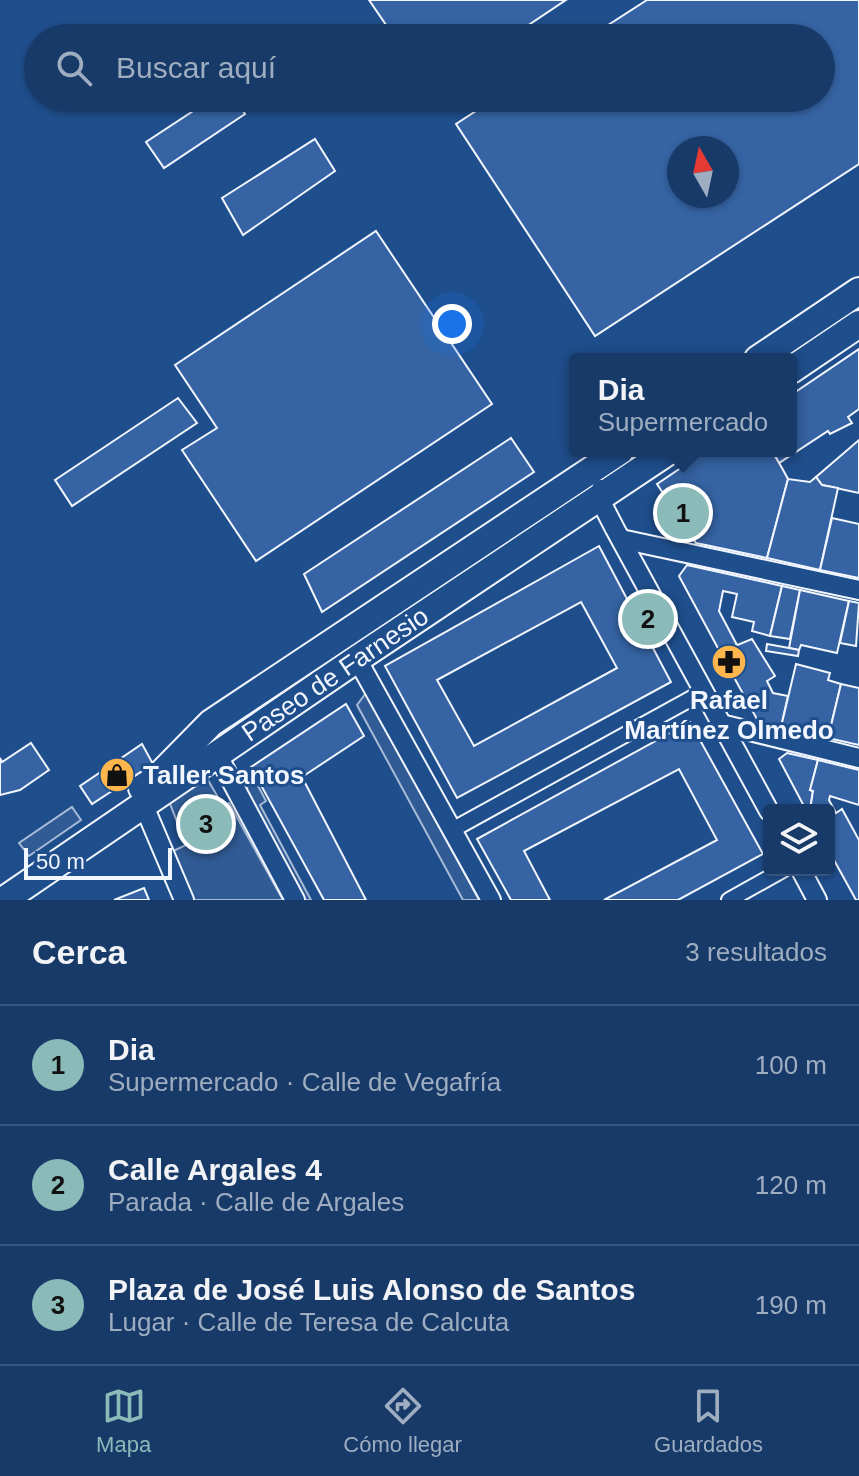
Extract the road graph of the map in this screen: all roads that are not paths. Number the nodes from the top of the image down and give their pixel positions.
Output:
1 (859, 291) edge
2 (859, 324) edge
3 (767, 353) edge
4 (797, 366) edge
5 (611, 457) edge
6 (615, 457) edge
7 (660, 457) edge
8 (599, 498) junction
9 (621, 539) junction
10 (859, 590) edge
11 (357, 659) junction
12 (703, 692) junction
13 (721, 724) junction
14 (217, 754) junction
15 (859, 758) edge
16 (765, 804) edge
17 (144, 806) junction
18 (452, 830) junction
19 (772, 876) edge
20 (804, 876) edge
21 (0, 885) edge
22 (4, 900) edge
23 (184, 900) edge
24 (295, 900) edge
25 (491, 900) edge
26 (729, 900) edge
27 (817, 900) edge

1 - 3 main road
2 - 4 main road
5 - 21 main road, Paseo de Farnesio
6 - 8 street
7 - 8 main road, Paseo de Farnesio
8 - 9 street
8 - 11 main road, Paseo de Farnesio
9 - 10 street
9 - 12 street
11 - 14 main road, Paseo de Farnesio
11 - 18 street
12 - 13 street
12 - 18 street
13 - 15 street
13 - 16 street
14 - 17 main road, Paseo de Farnesio
14 - 24 street
17 - 22 main road, Paseo de Farnesio
17 - 23 street
18 - 25 street
19 - 26 street
20 - 27 street

